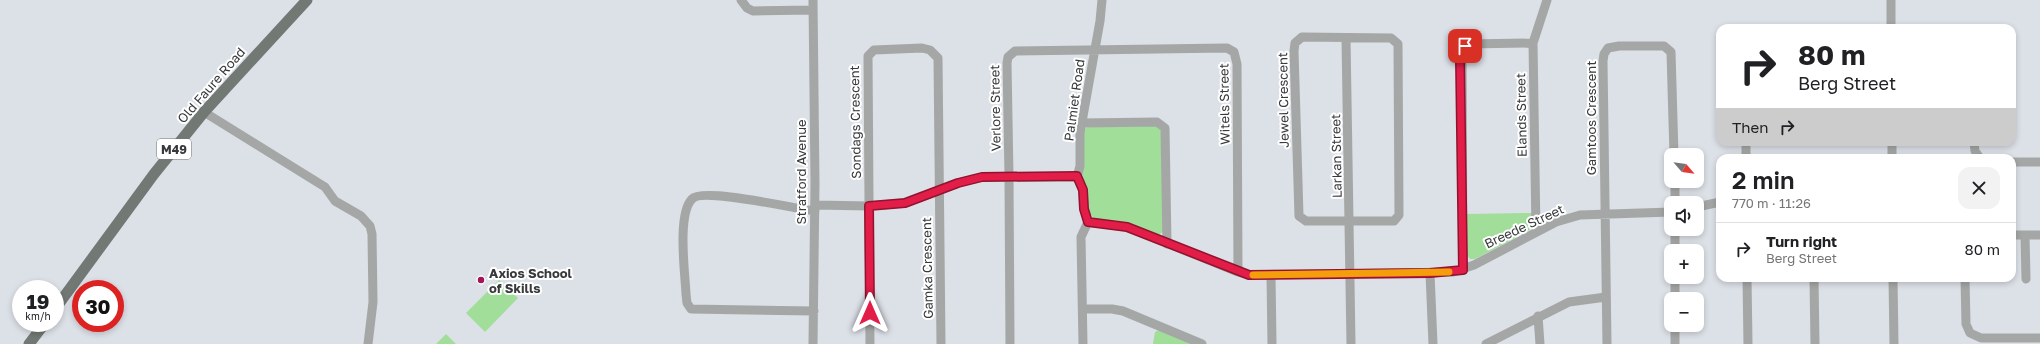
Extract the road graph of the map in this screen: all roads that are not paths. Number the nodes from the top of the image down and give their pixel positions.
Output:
1 (307, 0) edge
2 (741, 0) edge
3 (813, 0) edge
4 (1102, 0) edge
5 (1547, 0) edge
6 (1891, 0) edge
7 (813, 10) junction
8 (1891, 24) edge
9 (1346, 38) junction
10 (1533, 43) junction
11 (1095, 49) junction
12 (204, 112) junction
13 (1082, 123) junction
14 (1674, 148) edge
15 (2016, 162) edge
16 (2040, 162) edge
17 (1009, 176) junction
18 (1077, 176) junction
19 (939, 192) junction
20 (1716, 203) edge
21 (1704, 205) edge
22 (869, 206) junction
23 (815, 208) junction
24 (1664, 212) edge
25 (1605, 215) junction
26 (1088, 222) junction
27 (1350, 222) junction
28 (1536, 232) junction
29 (2016, 235) edge
30 (2025, 235) junction
31 (2040, 235) edge
32 (1167, 244) junction
33 (1463, 270) junction
34 (1238, 272) junction
35 (1430, 273) junction
36 (1351, 274) junction
37 (1271, 275) junction
38 (2026, 279) dead end
39 (1747, 282) edge
40 (1814, 282) edge
41 (1893, 282) edge
42 (1965, 282) edge
43 (64, 297) edge
44 (1606, 298) junction
45 (1083, 309) junction
46 (814, 312) junction
47 (1538, 316) junction
48 (38, 332) edge
49 (1675, 332) edge
50 (2040, 338) edge
51 (29, 344) edge
52 (368, 344) edge
53 (813, 344) edge
54 (870, 344) edge
55 (941, 344) edge
56 (1010, 344) edge
57 (1083, 344) edge
58 (1202, 344) edge
59 (1272, 344) edge
60 (1351, 344) edge
61 (1433, 344) edge
62 (1486, 344) edge
63 (1540, 344) edge
64 (1607, 344) edge
65 (1675, 344) edge
66 (1748, 344) edge
67 (1815, 344) edge
68 (1894, 344) edge

1 - 12 main road, Old Faure Road / M49
2 - 7 street
3 - 7 street, Stratford Avenue
4 - 11 street, Palmiet Road
5 - 10 street, Elands Street
6 - 8 street
7 - 23 street, Stratford Avenue
9 - 27 street, Larkan Street
9 - 27 street, Jewel Crescent
9 - 27 street, Jewel Crescent
10 - 28 street, Elands Street
10 - 33 street
11 - 13 street, Palmiet Road
11 - 17 street, Verlore Street
11 - 34 street, Witels Street
12 - 43 main road, Old Faure Road / M49
12 - 52 street
13 - 18 street, Palmiet Road
13 - 32 street
14 - 25 street, Gamtoos Crescent
15 - 16 street
17 - 18 street
17 - 19 street
17 - 56 street
18 - 26 street, Palmiet Road
19 - 22 street
19 - 22 street, Sondags Crescent
19 - 55 street, Gamka Crescent
20 - 21 street
22 - 23 street
22 - 54 street
23 - 46 street, Stratford Avenue
23 - 46 street
24 - 25 street, Breede Street
25 - 28 street, Breede Street
25 - 44 street
26 - 32 street, Breede Street
26 - 45 street
27 - 36 street, Larkan Street
28 - 33 street, Breede Street
29 - 30 street
30 - 31 street
30 - 38 street
32 - 34 street, Breede Street
33 - 35 street, Breede Street
34 - 37 street, Breede Street
35 - 36 street, Breede Street
35 - 61 street
36 - 37 street, Breede Street
36 - 60 street, Larkan Street
37 - 59 street
39 - 66 street
40 - 67 street
41 - 68 street
42 - 50 street
44 - 47 street
44 - 64 street
45 - 57 street
45 - 58 street
46 - 53 street, Stratford Avenue
47 - 62 street
47 - 63 street
48 - 51 main road
49 - 65 street

